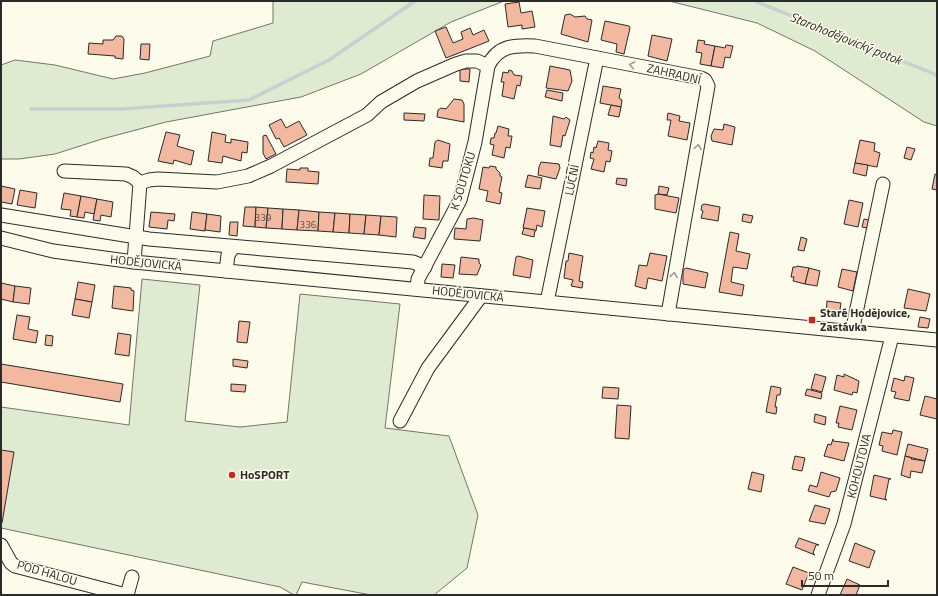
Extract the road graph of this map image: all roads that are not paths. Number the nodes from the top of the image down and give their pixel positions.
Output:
1 (597, 58) junction
2 (488, 66) junction
3 (64, 171) dead end
4 (140, 183) junction
5 (883, 184) dead end
6 (4, 224) edge
7 (136, 236) junction
8 (14, 242) junction
9 (233, 247) junction
10 (1, 249) edge
11 (134, 262) junction
12 (425, 267) junction
13 (226, 271) junction
14 (417, 289) junction
15 (481, 296) junction
16 (547, 302) junction
17 (668, 314) junction
18 (852, 332) junction
19 (892, 336) junction
20 (937, 340) edge
21 (400, 421) dead end
22 (1, 545) edge
23 (132, 578) dead end
24 (126, 595) edge
25 (818, 595) edge

1 - 2 street, ZAHRADNÍ
1 - 16 street, LUČNÍ
17 -> 1 street, ZAHRADNÍ
2 - 4 street
2 - 12 street, K SOUTOKU
3 - 4 street
4 - 7 street
5 - 18 street
6 - 7 street
6 - 8 street, HODĚJOVICKÁ
7 - 9 street
7 - 11 street
8 - 10 street
8 - 11 street, HODĚJOVICKÁ
9 - 12 street
9 - 13 street
11 - 13 street, HODĚJOVICKÁ
12 - 14 street, K SOUTOKU
13 - 14 street, HODĚJOVICKÁ
14 - 15 street, HODĚJOVICKÁ
15 - 16 street, HODĚJOVICKÁ
15 - 21 street
16 - 17 street, HODĚJOVICKÁ
17 - 18 street, HODĚJOVICKÁ
18 - 19 street, HODĚJOVICKÁ
19 - 20 street, HODĚJOVICKÁ
19 - 25 street, KOHOUTOVA
22 - 24 street, POD HALOU
23 - 24 street

